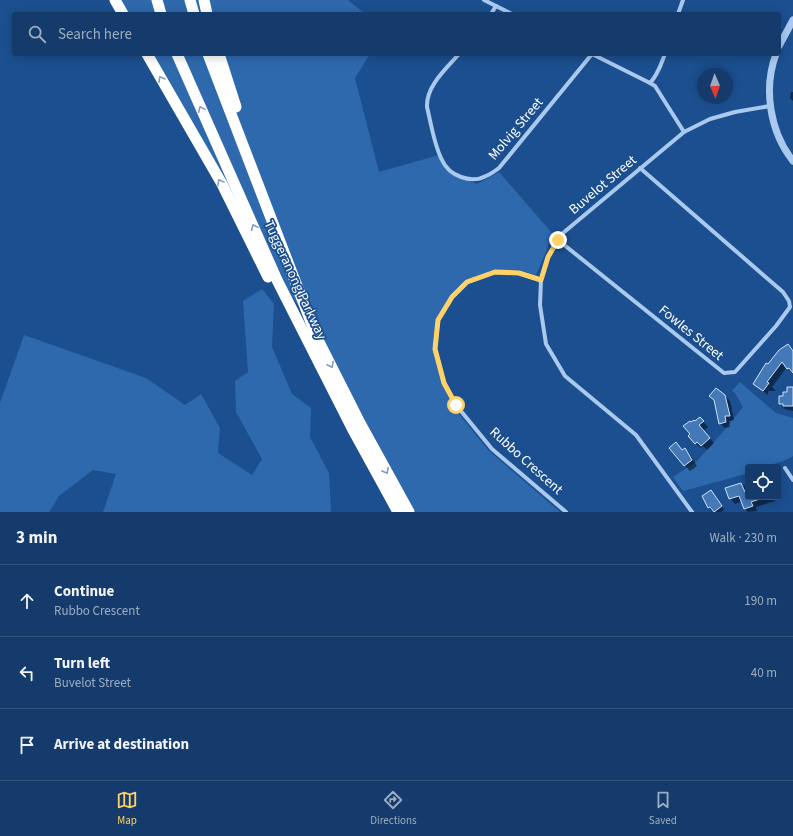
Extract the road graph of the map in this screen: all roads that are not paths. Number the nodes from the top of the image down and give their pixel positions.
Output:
1 (115, 0) edge
2 (157, 0) edge
3 (190, 0) edge
4 (204, 0) edge
5 (484, 0) edge
6 (683, 0) edge
7 (496, 6) junction
8 (122, 12) edge
9 (160, 12) edge
10 (193, 12) edge
11 (207, 12) edge
12 (492, 12) edge
13 (508, 12) edge
14 (679, 12) edge
15 (793, 20) edge
16 (781, 42) edge
17 (148, 56) edge
18 (178, 56) edge
19 (209, 56) edge
20 (220, 56) edge
21 (457, 56) edge
22 (590, 56) edge
23 (596, 56) edge
24 (664, 56) edge
25 (776, 56) edge
26 (650, 83) junction
27 (770, 106) junction
28 (684, 132) junction
29 (792, 159) edge
30 (640, 168) junction
31 (558, 240) junction
32 (284, 251) junction
33 (541, 280) junction
34 (306, 339) junction
35 (356, 426) junction
36 (363, 439) junction
37 (785, 468) dead end
38 (793, 480) edge
39 (398, 512) edge
40 (409, 512) edge
41 (566, 512) edge
42 (692, 512) edge

1 - 8 highway
2 - 9 highway
3 - 10 highway
4 - 11 highway
5 - 7 street
6 - 14 street
7 - 12 street
7 - 13 street
15 - 16 street
34 -> 17 highway
34 -> 18 highway, Tuggeranong Parkway
19 - 32 highway, Tuggeranong Parkway
20 - 32 highway
21 - 22 street, Molvig Street
23 - 26 street
24 - 26 street
25 - 27 street
26 - 28 street
27 - 28 street, Buvelot Street
27 - 29 street
28 - 30 street, Buvelot Street
30 - 31 street, Buvelot Street
30 - 31 street, Fowles Street
31 - 33 street, Buvelot Street
32 -> 35 highway, Tuggeranong Parkway
33 - 41 street, Rubbo Crescent
33 - 42 street, Buvelot Street
34 - 35 highway, Tuggeranong Parkway
35 - 36 highway, Tuggeranong Parkway
36 - 39 highway, Tuggeranong Parkway
36 -> 40 highway, Tuggeranong Parkway
37 - 38 street

